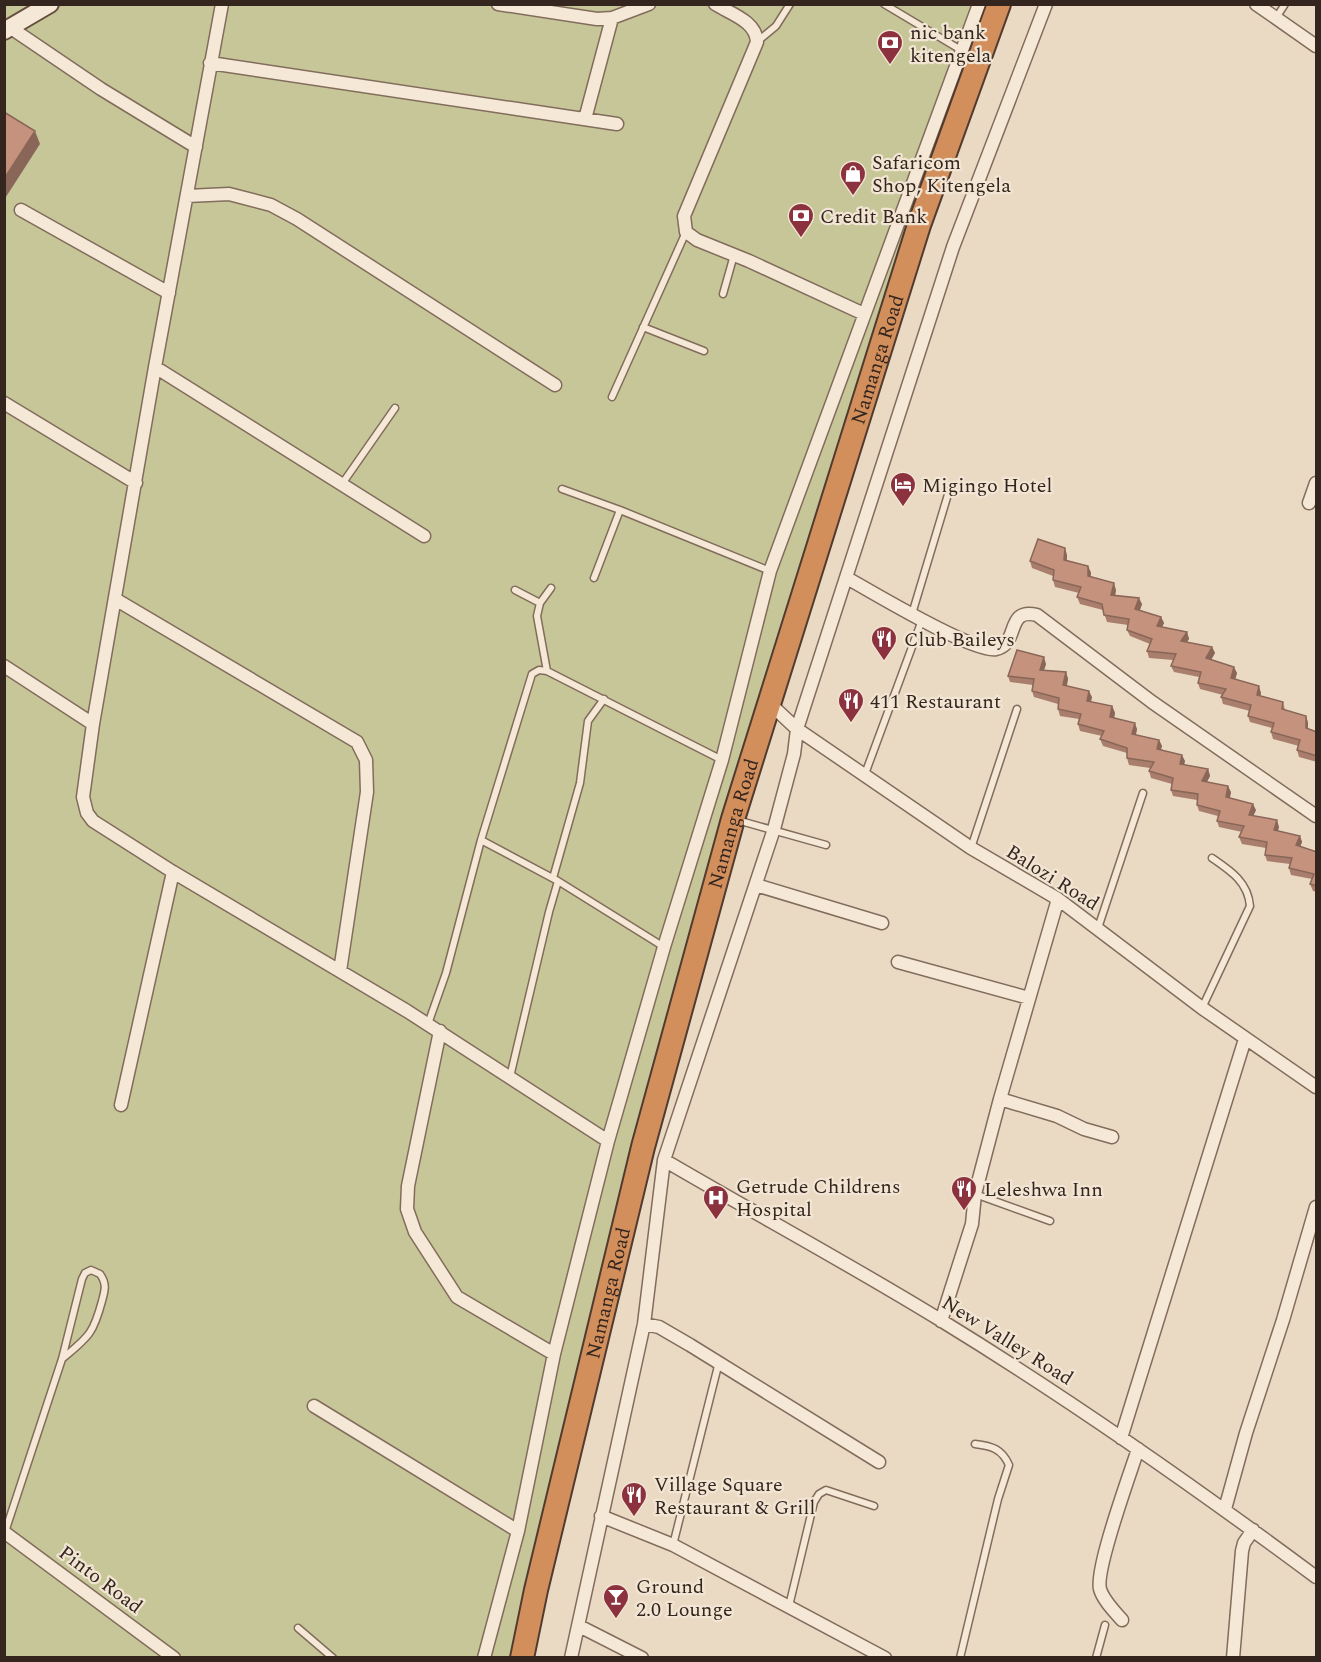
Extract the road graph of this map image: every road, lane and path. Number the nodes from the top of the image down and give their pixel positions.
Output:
1 (50, 4) edge
2 (222, 4) edge
3 (498, 4) edge
4 (649, 4) edge
5 (715, 4) edge
6 (790, 4) edge
7 (884, 4) edge
8 (979, 4) edge
9 (999, 4) edge
10 (1046, 4) edge
11 (1256, 4) edge
12 (1285, 4) edge
13 (532, 7) edge
14 (612, 18) junction
15 (1276, 19) junction
16 (8, 30) edge
17 (757, 42) junction
18 (1317, 46) edge
19 (961, 50) junction
20 (210, 63) junction
21 (585, 119) junction
22 (617, 124) dead end
23 (196, 147) junction
24 (186, 196) junction
25 (21, 210) dead end
26 (686, 232) junction
27 (734, 255) junction
28 (169, 294) junction
29 (723, 294) dead end
30 (864, 314) junction
31 (643, 327) junction
32 (704, 351) dead end
33 (155, 367) junction
34 (555, 385) dead end
35 (612, 397) dead end
36 (4, 403) edge
37 (395, 408) dead end
38 (136, 483) junction
39 (1317, 483) edge
40 (342, 484) junction
41 (562, 489) dead end
42 (949, 491) dead end
43 (1309, 503) dead end
44 (620, 510) junction
45 (424, 536) dead end
46 (770, 571) junction
47 (594, 578) dead end
48 (847, 578) junction
49 (550, 588) dead end
50 (514, 590) dead end
51 (115, 599) junction
52 (540, 603) junction
53 (917, 617) junction
54 (4, 666) edge
55 (547, 670) junction
56 (604, 699) junction
57 (768, 702) junction
58 (1017, 709) dead end
59 (93, 724) junction
60 (797, 729) junction
61 (722, 760) junction
62 (865, 774) junction
63 (1143, 793) dead end
64 (1317, 816) edge
65 (733, 819) junction
66 (774, 829) junction
67 (482, 840) junction
68 (826, 845) dead end
69 (971, 849) junction
70 (1212, 858) dead end
71 (173, 872) junction
72 (556, 880) junction
73 (756, 885) junction
74 (1058, 899) junction
75 (882, 923) dead end
76 (1098, 928) junction
77 (664, 947) junction
78 (898, 962) dead end
79 (340, 971) junction
80 (1029, 998) junction
81 (1202, 1008) junction
82 (429, 1024) junction
83 (440, 1031) junction
84 (1245, 1039) junction
85 (510, 1077) junction
86 (1317, 1087) edge
87 (1000, 1099) junction
88 (121, 1105) dead end
89 (1112, 1137) dead end
90 (608, 1141) junction
91 (664, 1160) junction
92 (975, 1194) junction
93 (1317, 1207) edge
94 (1050, 1221) dead end
95 (941, 1320) junction
96 (644, 1324) junction
97 (554, 1354) junction
98 (62, 1359) junction
99 (719, 1362) junction
100 (314, 1406) dead end
101 (1121, 1438) junction
102 (975, 1444) dead end
103 (1138, 1449) junction
104 (879, 1462) dead end
105 (874, 1506) dead end
106 (1225, 1509) junction
107 (601, 1516) junction
108 (1253, 1530) junction
109 (518, 1531) junction
110 (5, 1532) edge
111 (673, 1545) junction
112 (1317, 1576) edge
113 (789, 1606) junction
114 (1122, 1620) dead end
115 (1105, 1625) dead end
116 (579, 1626) junction
117 (298, 1628) dead end
118 (174, 1658) edge
119 (333, 1658) edge
120 (484, 1658) edge
121 (522, 1658) edge
122 (571, 1658) edge
123 (642, 1658) edge
124 (885, 1658) edge
125 (960, 1658) edge
126 (1096, 1658) edge
127 (1233, 1658) edge

1 - 16 street
2 - 20 street
3 - 13 street
4 - 14 street
5 - 17 street
6 - 17 lane
7 - 19 lane
8 - 19 street
9 - 57 highway, Namanga Road
10 - 48 street
11 - 15 street
12 - 15 lane
13 - 14 street
14 - 21 street
15 - 18 street
16 - 23 street
17 - 26 street
19 - 30 street
20 - 21 street
20 - 23 street
21 - 22 street
23 - 24 street
24 - 28 street
24 - 34 street
25 - 28 street
26 - 27 street
26 - 31 lane
27 - 29 lane
27 - 30 street
28 - 33 street
30 - 46 street
31 - 32 lane
31 - 35 lane
33 - 38 street
33 - 40 street
36 - 38 street
37 - 40 lane
38 - 51 street
39 - 43 street
40 - 45 street
41 - 44 lane
42 - 53 lane
44 - 46 lane
44 - 47 lane
46 - 61 street
48 - 53 street
48 - 60 street
49 - 52 lane
50 - 52 lane
51 - 59 street
51 - 79 street
52 - 55 lane
53 - 62 lane
53 - 64 street
54 - 59 street
55 - 56 lane
55 - 67 lane
56 - 61 lane
56 - 72 lane
57 - 60 street, Balozi Road
57 - 65 highway, Namanga Road
58 - 69 lane
59 - 71 street
60 - 62 street, Balozi Road
60 - 66 street
61 - 77 street
62 - 69 street, Balozi Road
63 - 76 lane
65 - 66 lane
65 - 121 highway, Namanga Road
66 - 68 lane
66 - 73 street
67 - 72 lane
67 - 82 lane
69 - 74 street, Balozi Road
70 - 81 lane
71 - 79 street
71 - 88 street
72 - 77 lane
72 - 85 lane
73 - 75 street
73 - 91 street
74 - 76 street, Balozi Road
74 - 80 street
76 - 81 street, Balozi Road
77 - 90 street
78 - 80 street
79 - 82 street
80 - 87 street
81 - 84 street, Balozi Road
82 - 83 street
83 - 85 street
83 - 97 street
84 - 86 street, Balozi Road
84 - 101 street
85 - 90 street
87 - 89 street
87 - 92 street
90 - 97 street
91 - 95 street, New Valley Road
91 - 96 street
92 - 94 lane
92 - 95 street
93 - 106 street
95 - 101 street, New Valley Road
96 - 99 street
96 - 107 street
97 - 109 street
98 - 98 lane
98 - 110 lane
99 - 104 street
99 - 111 lane
100 - 109 street
101 - 103 street, New Valley Road
102 - 125 lane
103 - 106 street, New Valley Road
103 - 114 street
105 - 113 lane
106 - 108 street, New Valley Road
107 - 111 street
107 - 116 street
108 - 112 street, New Valley Road
108 - 127 street
109 - 120 street
110 - 118 street, Pinto Road
111 - 113 street
113 - 124 street
115 - 126 lane
116 - 122 street
116 - 123 street
117 - 119 lane

